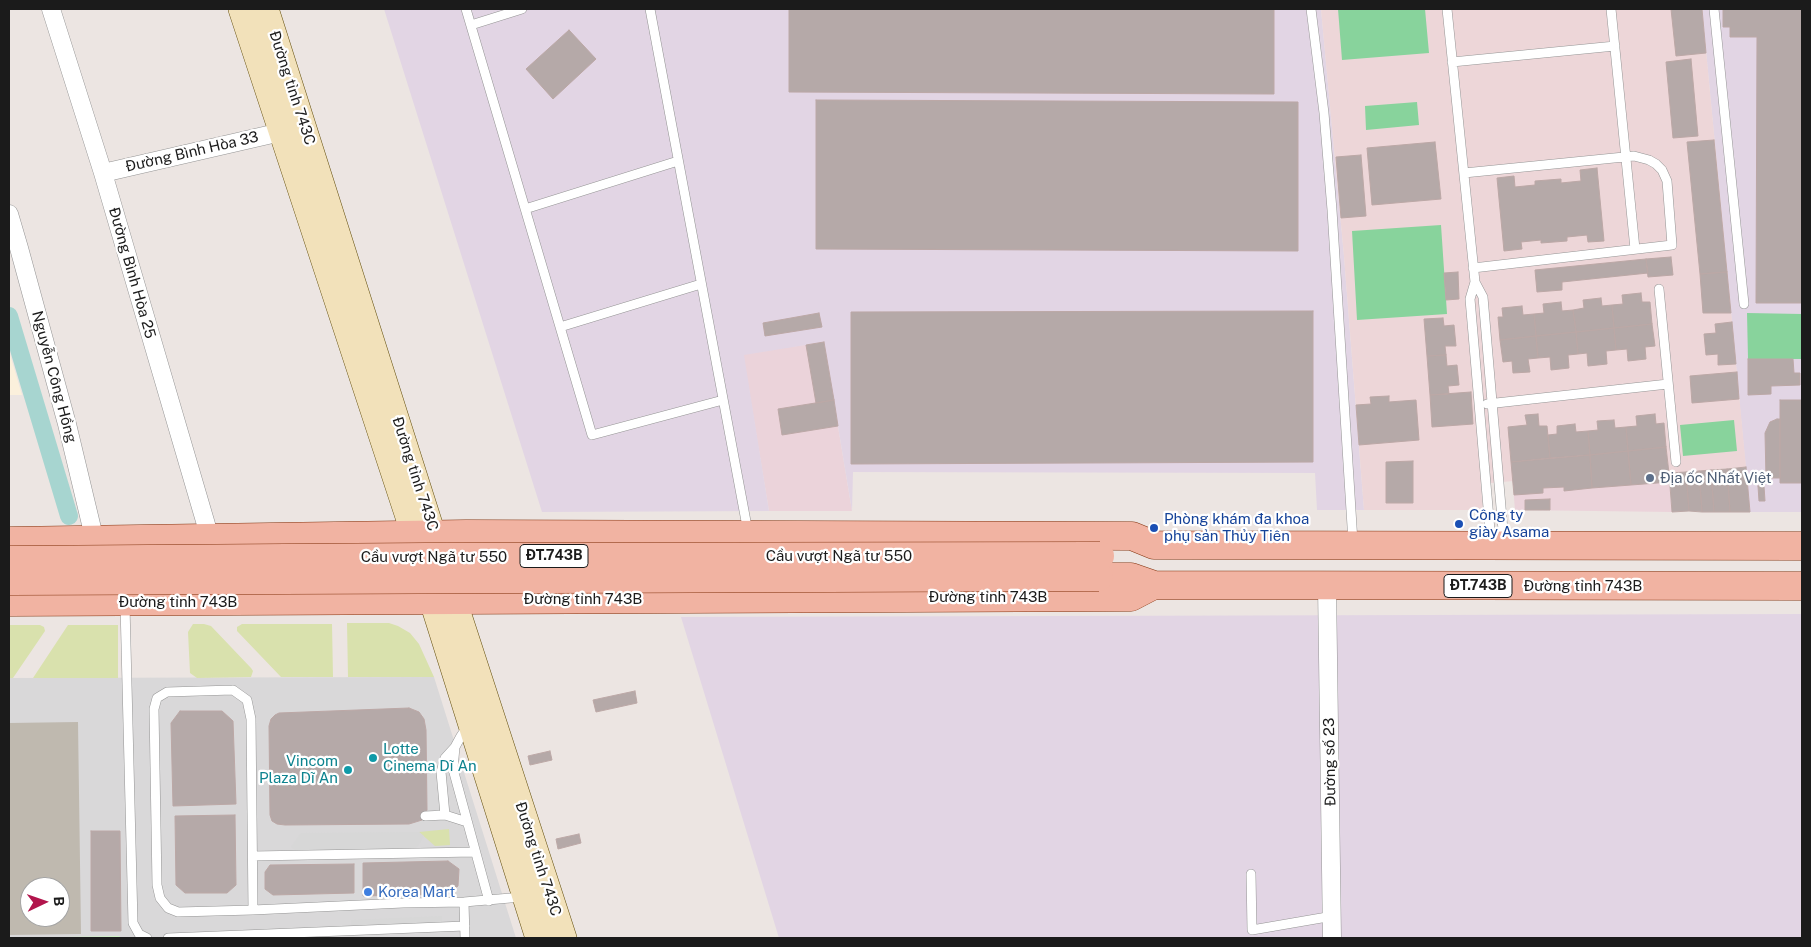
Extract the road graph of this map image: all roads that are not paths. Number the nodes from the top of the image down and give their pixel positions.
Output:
1 (51, 9) edge
2 (241, 9) edge
3 (266, 9) edge
4 (466, 9) edge
5 (522, 9) edge
6 (650, 9) edge
7 (1311, 9) edge
8 (1447, 9) edge
9 (1611, 9) edge
10 (1714, 9) edge
11 (471, 25) junction
12 (1615, 46) junction
13 (1452, 62) junction
14 (293, 144) junction
15 (1626, 157) junction
16 (678, 161) junction
17 (103, 173) junction
18 (1464, 173) junction
19 (525, 208) junction
20 (9, 214) edge
21 (1635, 249) junction
22 (1473, 268) junction
23 (1475, 282) junction
24 (702, 284) junction
25 (1659, 289) dead end
26 (1744, 304) dead end
27 (560, 328) junction
28 (1668, 384) junction
29 (723, 400) junction
30 (1492, 403) junction
31 (1479, 405) junction
32 (1676, 462) dead end
33 (424, 535) junction
34 (749, 536) junction
35 (210, 538) junction
36 (9, 541) edge
37 (95, 541) junction
38 (1353, 544) junction
39 (1154, 545) junction
40 (1498, 546) junction
41 (1802, 546) edge
42 (9, 560) edge
43 (1099, 566) junction
44 (9, 581) edge
45 (1154, 585) junction
46 (1327, 586) junction
47 (1802, 586) edge
48 (443, 601) junction
49 (9, 602) edge
50 (125, 602) junction
51 (470, 723) junction
52 (456, 747) junction
53 (445, 815) junction
54 (424, 816) dead end
55 (467, 822) junction
56 (475, 852) junction
57 (253, 856) junction
58 (1251, 874) dead end
59 (536, 894) junction
60 (489, 901) junction
61 (464, 902) junction
62 (253, 910) junction
63 (1333, 916) junction
64 (464, 926) junction
65 (350, 935) edge
66 (278, 936) edge
67 (147, 938) edge
68 (168, 938) edge
69 (465, 938) edge
70 (538, 938) edge
71 (564, 938) edge
72 (1332, 938) edge

1 - 17 street, Đường Bình Hòa 25
2 - 14 main road, Đường tỉnh 743C
3 - 14 main road, Đường tỉnh 743C
4 - 11 lane
5 - 11 lane
6 - 16 lane
7 - 38 lane
8 - 13 lane
9 - 12 lane
10 - 26 lane
11 - 19 lane
12 - 13 lane
12 - 15 lane
13 - 18 lane
14 - 17 street, Đường Bình Hòa 33
14 - 33 main road, Đường tỉnh 743C
15 - 18 lane
15 - 21 lane
15 - 21 lane
16 - 19 lane
16 - 24 lane
17 - 35 street, Đường Bình Hòa 25
18 - 22 lane
19 - 27 lane
20 - 37 street, Nguyễn Công Hồng
21 - 22 lane
22 - 23 lane
23 - 30 lane
23 - 31 lane
24 - 27 lane
24 - 29 lane
25 - 28 lane
27 - 29 lane
28 - 30 lane
28 - 32 lane
29 - 34 lane
30 - 31 lane
30 - 40 lane
31 - 40 lane
33 - 34 main road, ĐT.743B
33 - 35 main road, ĐT.743B
33 - 48 main road, Đường tỉnh 743C
34 - 39 main road, ĐT.743B
35 - 37 main road, ĐT.743B
36 - 37 main road, ĐT.743B
38 - 39 main road, ĐT.743B
38 - 40 main road, ĐT.743B
39 - 43 main road, ĐT.743B
40 - 41 main road, ĐT.743B
42 - 43 main road, Cầu vượt Ngã tư 550 / ĐT.743B, bridge
43 - 44 main road, Cầu vượt Ngã tư 550 / ĐT.743B, bridge
43 - 45 main road, Đường tỉnh 743B / ĐT.743B
45 - 46 main road, Đường tỉnh 743B / ĐT.743B
45 - 48 main road, Đường tỉnh 743B / ĐT.743B
46 - 47 main road, Đường tỉnh 743B / ĐT.743B
46 - 63 street, Đường số 23
48 - 50 main road, Đường tỉnh 743B / ĐT.743B
48 - 51 main road, Đường tỉnh 743C
48 - 59 main road, Đường tỉnh 743C
49 - 50 main road, Đường tỉnh 743B / ĐT.743B
50 - 67 lane
51 - 52 lane
51 - 59 main road, Đường tỉnh 743C
52 - 53 lane
52 - 55 lane
53 - 54 lane
53 - 55 lane
55 - 56 lane
56 - 57 lane
56 - 60 lane
57 - 62 lane
57 - 62 lane
58 - 63 lane
59 - 60 lane
59 - 70 main road, Đường tỉnh 743C
59 - 71 main road, Đường tỉnh 743C
60 - 61 lane
61 - 62 lane
61 - 64 lane
63 - 72 street, Đường số 23
64 - 65 lane
64 - 69 lane
65 - 66 lane
66 - 68 lane

